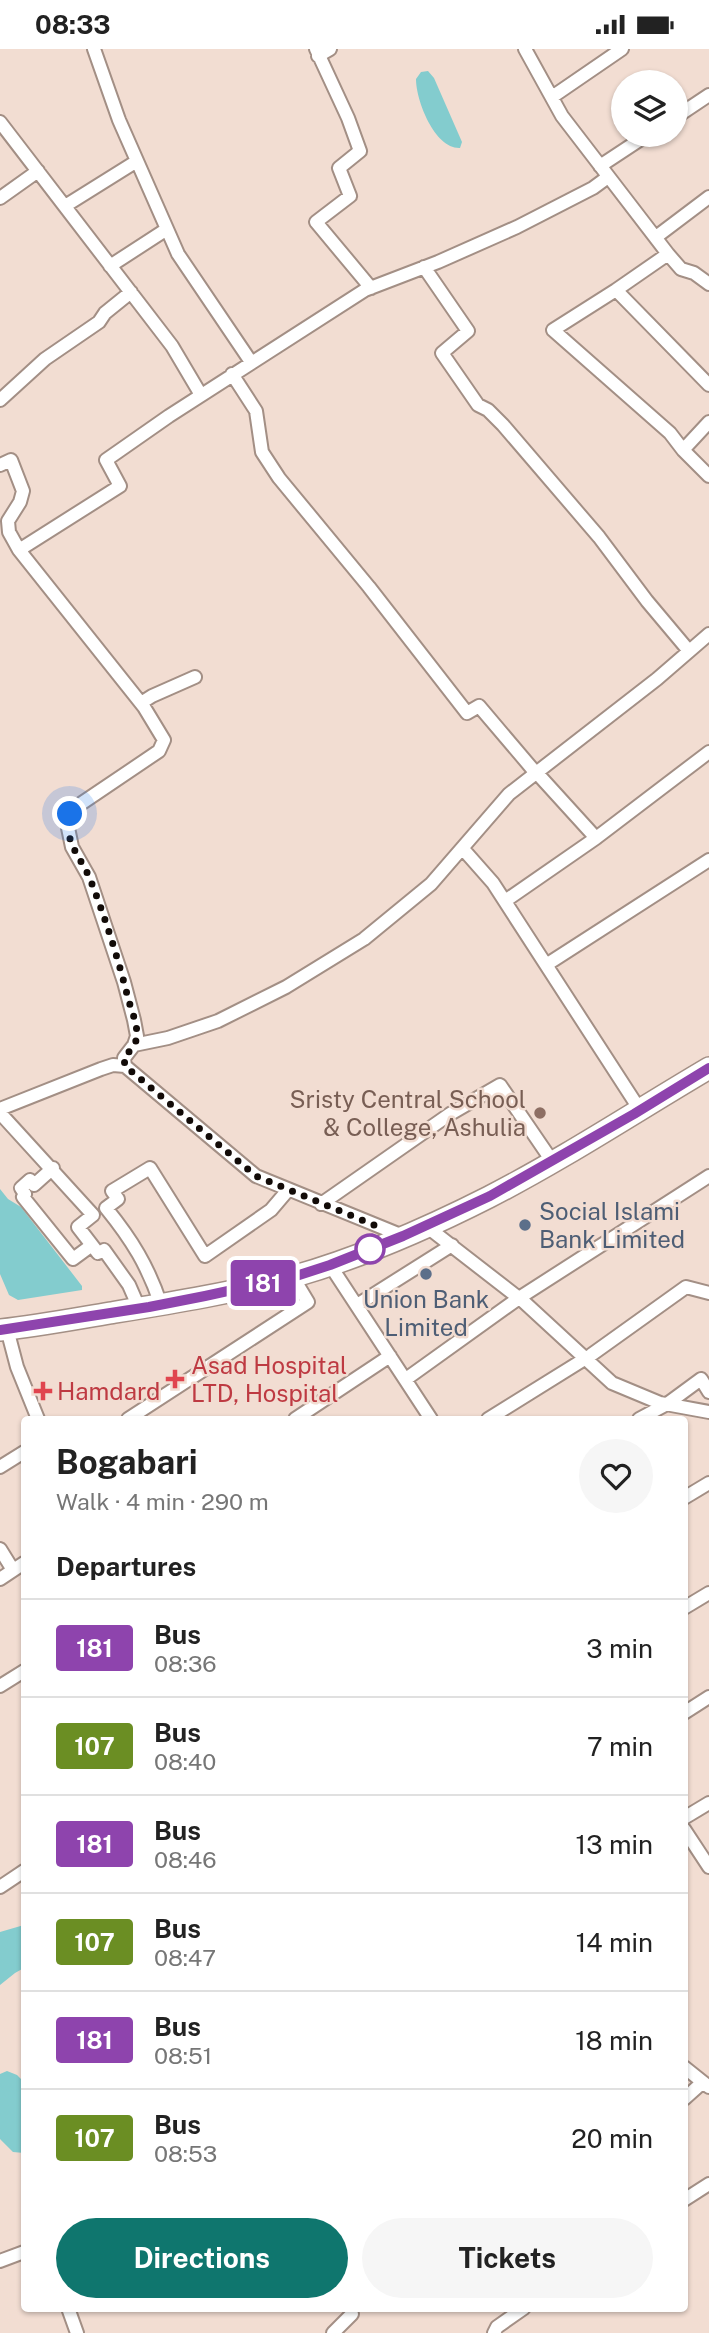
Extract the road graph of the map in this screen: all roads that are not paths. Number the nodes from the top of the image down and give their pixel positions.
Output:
1 (94, 49) edge
2 (330, 49) edge
3 (525, 49) edge
4 (622, 49) edge
5 (317, 53) edge
6 (709, 95) edge
7 (552, 97) junction
8 (688, 109) edge
9 (0, 122) edge
10 (633, 147) edge
11 (137, 161) junction
12 (38, 171) junction
13 (604, 172) junction
14 (709, 197) edge
15 (0, 198) edge
16 (65, 206) junction
17 (167, 229) junction
18 (656, 237) junction
19 (668, 254) junction
20 (110, 266) junction
21 (424, 267) junction
22 (709, 284) edge
23 (371, 288) junction
24 (616, 290) junction
25 (131, 292) junction
26 (251, 362) junction
27 (232, 374) junction
28 (709, 385) edge
29 (201, 395) junction
30 (0, 400) edge
31 (709, 422) edge
32 (683, 450) junction
33 (0, 465) edge
34 (709, 476) edge
35 (19, 550) junction
36 (709, 634) edge
37 (689, 651) junction
38 (195, 677) dead end
39 (141, 703) junction
40 (709, 752) edge
41 (535, 772) junction
42 (596, 838) junction
43 (463, 849) junction
44 (709, 860) edge
45 (505, 901) junction
46 (546, 965) junction
47 (134, 1045) junction
48 (125, 1066) junction
49 (709, 1068) edge
50 (640, 1110) junction
51 (0, 1111) edge
52 (552, 1161) junction
53 (52, 1168) junction
54 (709, 1176) edge
55 (288, 1190) junction
56 (321, 1204) junction
57 (426, 1226) junction
58 (403, 1236) junction
59 (92, 1245) junction
60 (452, 1245) junction
61 (330, 1265) junction
62 (293, 1277) junction
63 (709, 1293) edge
64 (519, 1298) junction
65 (161, 1304) junction
66 (357, 1305) junction
67 (139, 1308) junction
68 (3, 1330) edge
69 (390, 1356) junction
70 (586, 1359) junction
71 (406, 1379) junction
72 (709, 1392) edge
73 (667, 1404) junction
74 (709, 1412) edge
75 (37, 1416) edge
76 (133, 1416) edge
77 (300, 1416) edge
78 (429, 1416) edge
79 (493, 1416) edge
80 (645, 1416) edge
81 (21, 1454) edge
82 (0, 1467) edge
83 (709, 1483) edge
84 (688, 1496) edge
85 (0, 1549) edge
86 (21, 1565) edge
87 (13, 1570) junction
88 (0, 1579) edge
89 (709, 1593) edge
90 (688, 1606) edge
91 (21, 1673) edge
92 (0, 1686) edge
93 (709, 1697) edge
94 (688, 1710) edge
95 (709, 1803) edge
96 (688, 1816) edge
97 (688, 1835) edge
98 (709, 1867) edge
99 (21, 1873) edge
100 (0, 1887) edge
101 (688, 2070) edge
102 (706, 2085) edge
103 (688, 2096) edge
104 (709, 2184) edge
105 (688, 2197) edge
106 (21, 2253) edge
107 (0, 2261) edge
108 (69, 2312) edge
109 (519, 2312) edge
110 (352, 2314) dead end
111 (77, 2333) edge
112 (333, 2333) edge
113 (494, 2333) edge

1 - 11 street
2 - 5 street
3 - 7 street
4 - 7 street
5 - 23 street
6 - 8 street
7 - 13 street
9 - 12 street
10 - 13 street
11 - 16 street
11 - 17 street
12 - 15 street
12 - 16 street
13 - 18 street
13 - 21 street
14 - 18 street
16 - 20 street
17 - 20 street
17 - 26 street
18 - 19 street
19 - 22 street
19 - 24 street
20 - 25 street
21 - 23 street
21 - 37 street
23 - 26 street
24 - 28 street
24 - 32 street
25 - 29 street
25 - 30 street
26 - 27 street
27 - 29 street
27 - 41 street
29 - 35 street
31 - 32 street
32 - 34 street
33 - 35 street
35 - 39 street
36 - 37 street
37 - 41 street
38 - 39 street
39 - 47 street
40 - 42 street
41 - 42 street
41 - 43 street
42 - 45 street
43 - 45 street
43 - 47 street
44 - 46 street
45 - 46 street
46 - 50 street
47 - 48 street
48 - 51 street
48 - 55 street
49 - 50 highway
50 - 52 highway
51 - 53 street
52 - 56 street
52 - 57 highway
53 - 59 street
53 - 59 street
54 - 64 street
55 - 56 street
55 - 65 street
56 - 58 street
57 - 58 highway
57 - 60 street
58 - 61 highway
59 - 67 street
60 - 64 street
60 - 66 street
61 - 62 highway
61 - 66 street
62 - 65 highway
62 - 76 street
63 - 70 street
64 - 70 street
64 - 71 street
65 - 67 highway
66 - 69 street
67 - 68 highway
68 - 75 street
69 - 71 street
69 - 77 street
70 - 73 street
70 - 79 street
71 - 78 street
72 - 73 street
73 - 74 street
73 - 80 street
81 - 82 street
83 - 84 street
85 - 87 street
86 - 87 street
87 - 88 street
89 - 90 street
91 - 92 street
93 - 94 street
95 - 96 street
97 - 98 street
99 - 100 street
101 - 102 street
102 - 103 street
104 - 105 street
106 - 107 street
108 - 111 street
109 - 113 street
110 - 112 street

